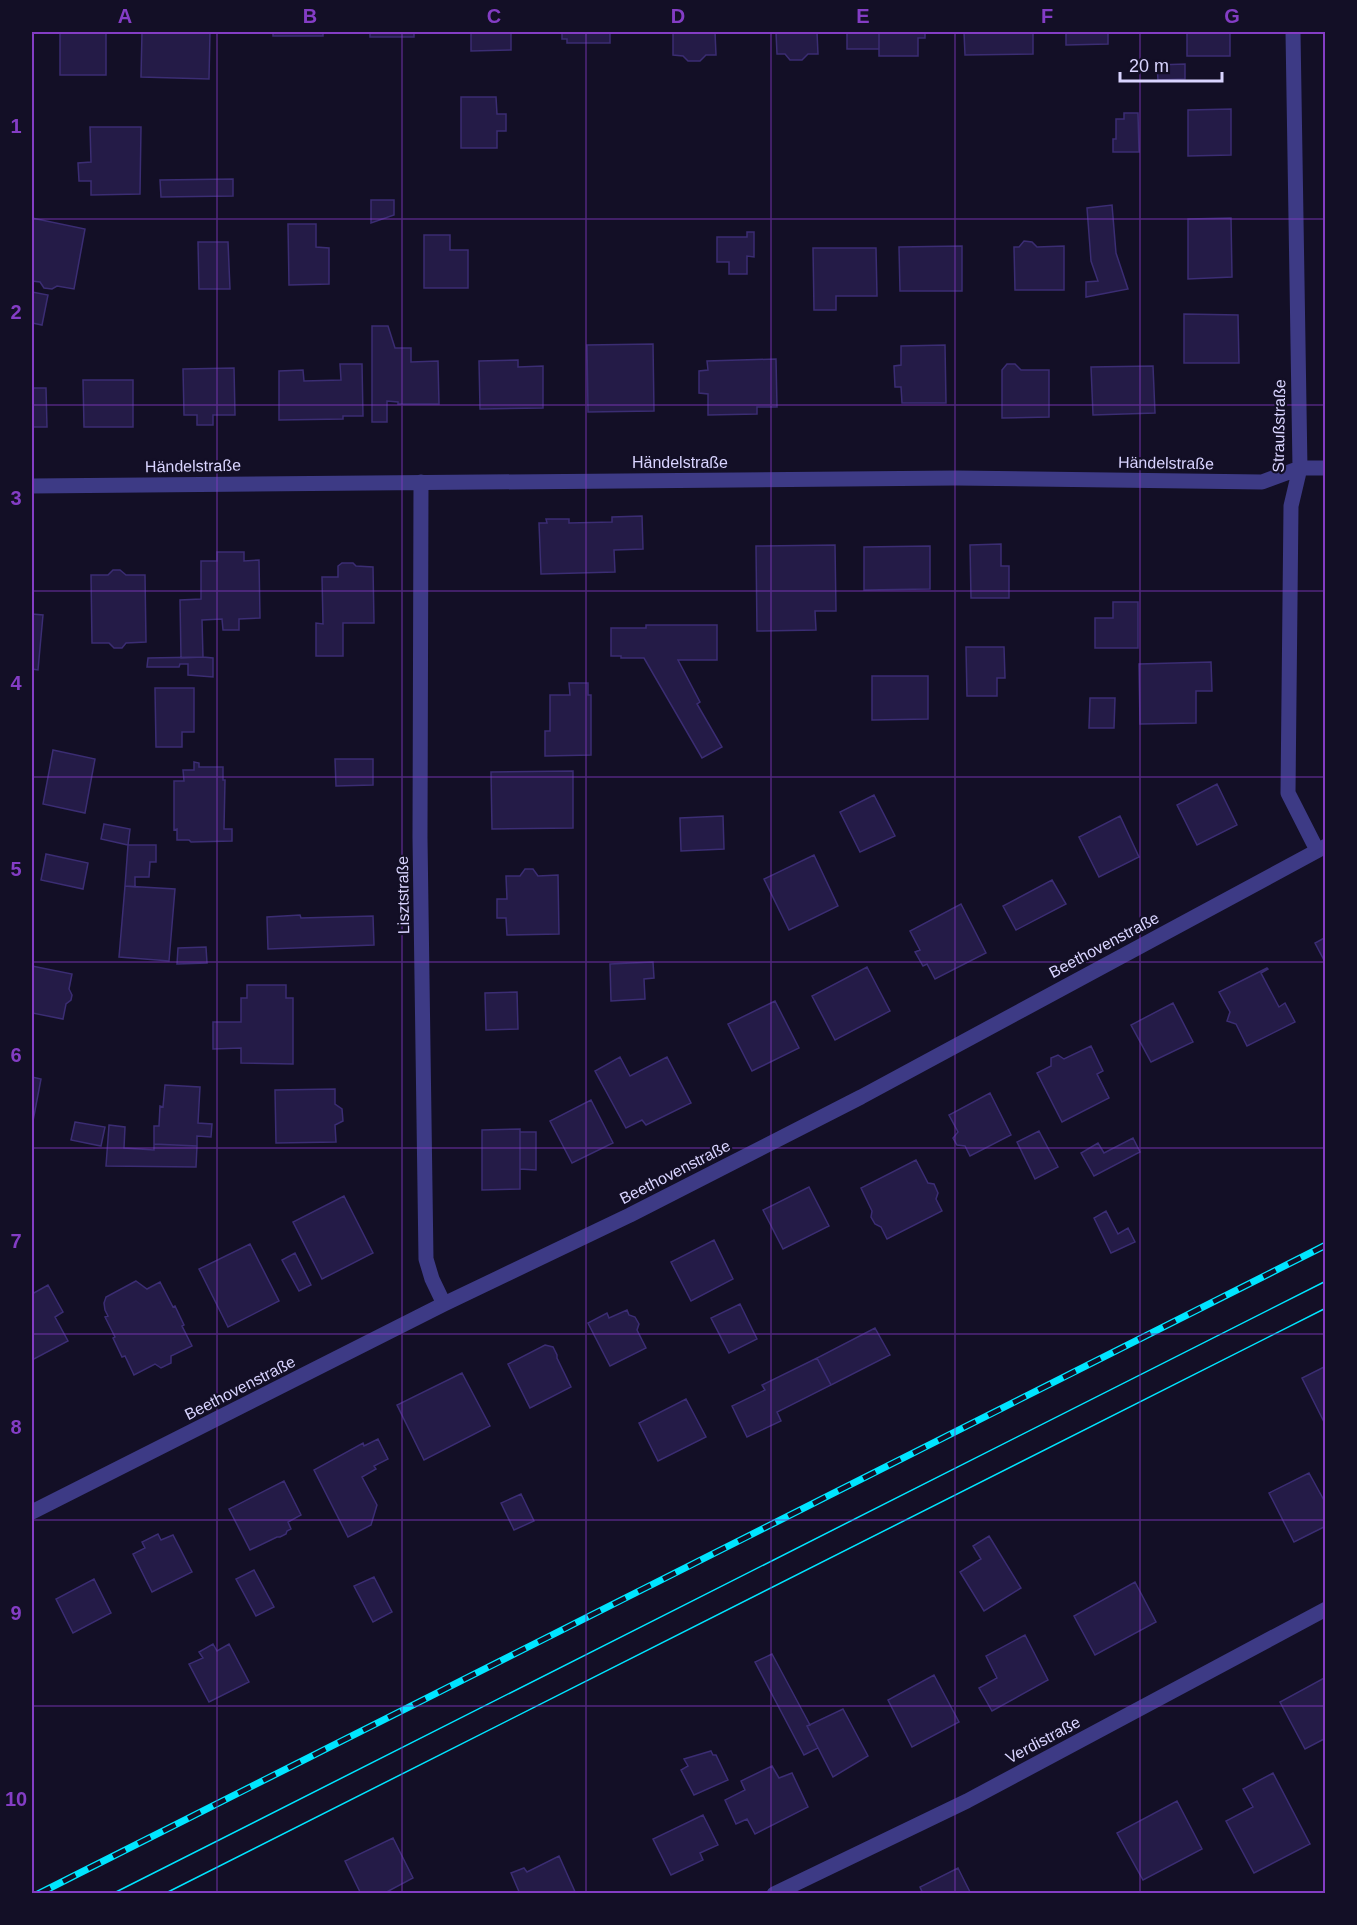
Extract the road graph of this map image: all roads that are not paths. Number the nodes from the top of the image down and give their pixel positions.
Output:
1 (1293, 32) edge
2 (1300, 468) junction
3 (1326, 468) edge
4 (422, 482) junction
5 (32, 486) edge
6 (1321, 848) edge
7 (444, 1304) junction
8 (32, 1512) edge
9 (1326, 1609) edge
10 (774, 1893) edge

1 - 2 street, Straußstraße
2 - 3 street, Händelstraße
2 - 4 street, Händelstraße
2 - 6 street, Straußstraße
4 - 5 street, Händelstraße
4 - 7 street, Lisztstraße
6 - 7 street, Beethovenstraße
7 - 8 street, Beethovenstraße
9 - 10 street, Verdistraße

